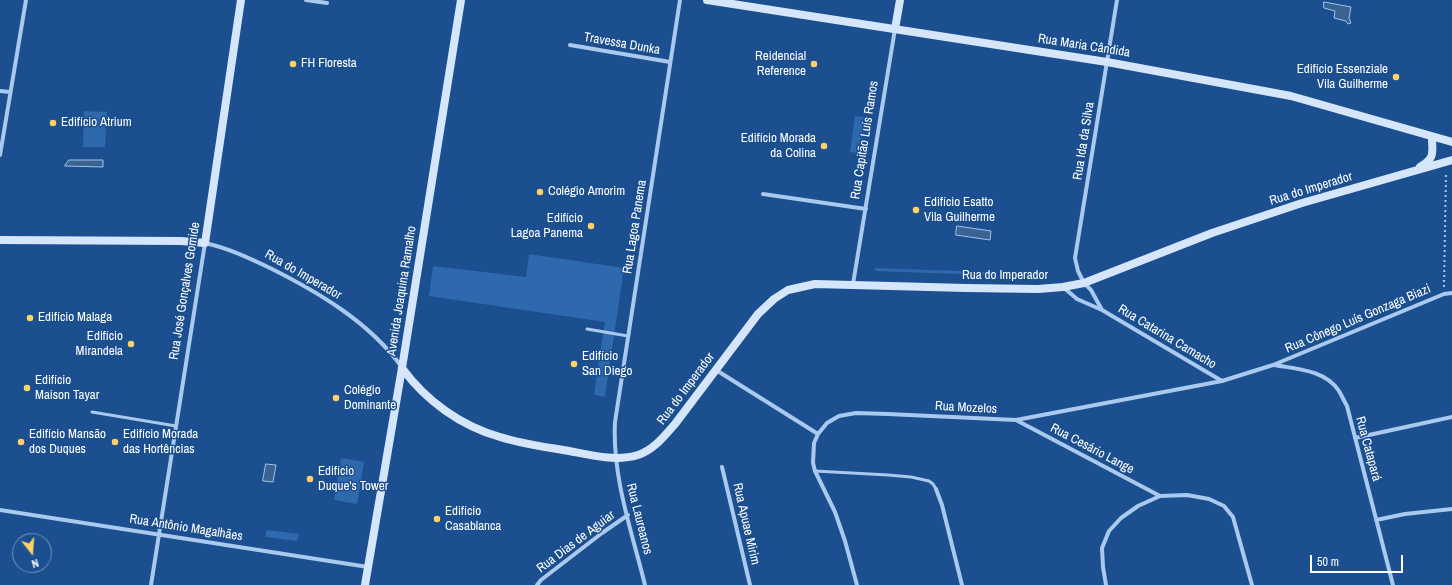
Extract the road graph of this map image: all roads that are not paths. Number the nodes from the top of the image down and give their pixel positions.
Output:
1 (26, 0) edge
2 (241, 0) edge
3 (306, 0) edge
4 (461, 0) edge
5 (680, 0) edge
6 (707, 0) edge
7 (900, 0) edge
8 (1117, 0) edge
9 (327, 3) dead end
10 (895, 29) junction
11 (570, 45) dead end
12 (670, 62) junction
13 (1107, 62) junction
14 (0, 91) edge
15 (10, 92) junction
16 (1432, 137) junction
17 (1452, 142) edge
18 (0, 155) edge
19 (1452, 160) edge
20 (1413, 171) junction
21 (763, 194) dead end
22 (866, 209) junction
23 (0, 240) edge
24 (204, 243) junction
25 (1084, 283) junction
26 (853, 284) junction
27 (1063, 287) junction
28 (1452, 293) edge
29 (1102, 310) junction
30 (587, 329) dead end
31 (628, 336) junction
32 (1273, 365) junction
33 (402, 368) junction
34 (716, 369) junction
35 (1222, 381) junction
36 (92, 412) dead end
37 (1452, 417) edge
38 (1016, 420) junction
39 (176, 426) junction
40 (818, 434) junction
41 (1355, 438) junction
42 (616, 457) junction
43 (722, 467) dead end
44 (815, 471) junction
45 (936, 489) joint
46 (1160, 496) junction
47 (1452, 509) edge
48 (0, 510) edge
49 (628, 516) junction
50 (1376, 520) junction
51 (159, 534) junction
52 (368, 567) junction
53 (151, 585) edge
54 (365, 585) edge
55 (537, 585) edge
56 (645, 585) edge
57 (750, 585) edge
58 (856, 585) edge
59 (962, 585) edge
60 (1106, 585) edge
61 (1252, 585) edge
62 (1393, 585) edge

1 - 15 street
2 - 24 street, Rua José Gonçalves Gomide
3 - 9 street
4 - 33 street, Avenida Joaquina Ramalho
5 - 12 street, Rua Lagoa Panema
6 - 10 street, Rua Maria Cândida
7 - 10 street, Rua Capitão Luís Ramos
8 - 13 street, Rua Ida da Silva
10 - 13 street, Rua Maria Cândida
10 - 22 street, Rua Capitão Luís Ramos
11 - 12 street, Travessa Dunka
12 - 31 street, Rua Lagoa Panema
13 - 16 street, Rua Maria Cândida
13 - 25 street, Rua Ida da Silva
14 - 15 street
15 - 18 street
16 - 17 street, Rua Maria Cândida
16 - 20 street, Rua do Imperador
19 - 20 street, Rua do Imperador
20 - 25 street, Rua do Imperador
21 - 22 street
22 - 26 street, Rua Capitão Luís Ramos
23 - 24 street, Rua do Imperador
24 - 33 street, Rua do Imperador
24 - 39 street, Rua José Gonçalves Gomide
25 - 27 street, Rua do Imperador
25 - 29 street, Rua Catarina Camacho
26 - 27 street, Rua do Imperador
26 - 34 street, Rua do Imperador
27 - 29 street, Rua Catarina Camacho
28 - 32 street, Rua Cônego Luís Gonzaga Biazi
29 - 35 street, Rua Catarina Camacho
30 - 31 lane
31 - 42 street, Rua Lagoa Panema
32 - 35 street, Rua Mozelos
32 - 41 street, Rua Catapará
33 - 42 street, Rua do Imperador
33 - 52 street, Avenida Joaquina Ramalho
34 - 40 street
34 - 42 street, Rua do Imperador
35 - 38 street, Rua Mozelos
36 - 39 lane
37 - 41 street
38 - 40 street, Rua Mozelos
38 - 46 street, Rua Cesário Lange
39 - 51 street, Rua José Gonçalves Gomide
40 - 44 street
41 - 50 street, Rua Catapará
42 - 49 street, Rua Laureanos
43 - 57 street, Rua Apuae Mirim
44 - 45 lane
44 - 58 street
45 - 59 street
46 - 60 street
46 - 61 street
47 - 50 street
48 - 51 street, Rua Antônio Magalhães
49 - 55 street, Rua Dias de Aguiar
49 - 56 street, Rua Laureanos
50 - 62 street, Rua Catapará
51 - 52 street, Rua Antônio Magalhães
51 - 53 street, Rua José Gonçalves Gomide
52 - 54 street, Avenida Joaquina Ramalho

